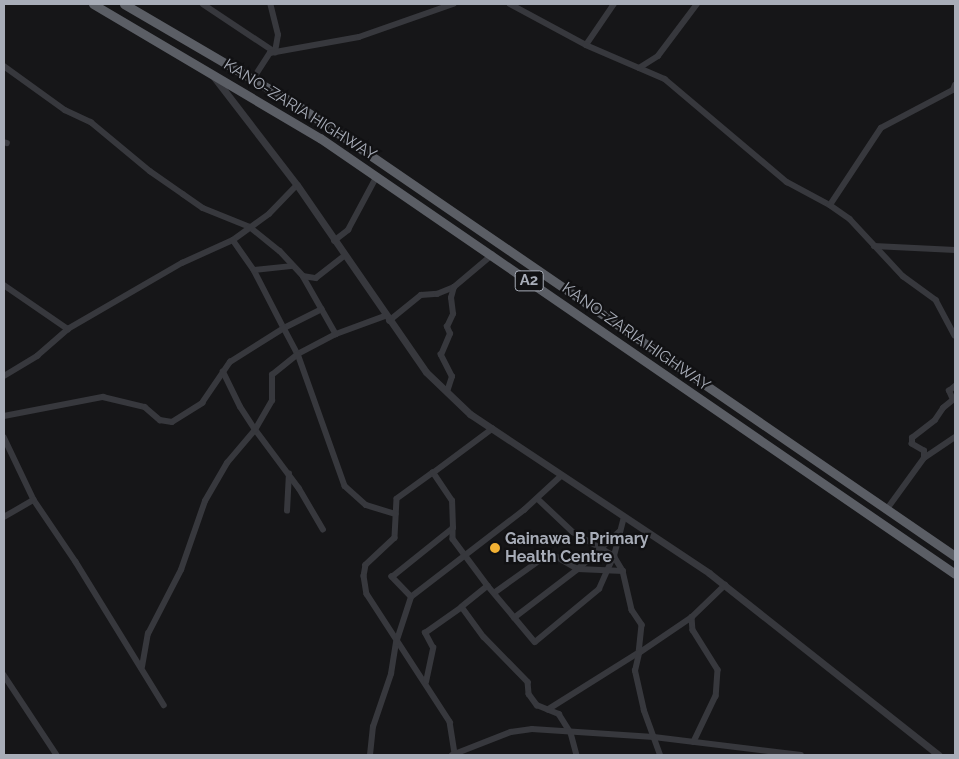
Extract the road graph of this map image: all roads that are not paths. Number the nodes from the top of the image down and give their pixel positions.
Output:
1 (93, 4) edge
2 (124, 4) edge
3 (202, 4) edge
4 (270, 4) edge
5 (453, 4) edge
6 (510, 4) edge
7 (614, 4) edge
8 (697, 4) edge
9 (586, 45) junction
10 (275, 52) junction
11 (4, 66) edge
12 (638, 68) junction
13 (209, 71) junction
14 (253, 79) junction
15 (955, 85) edge
16 (377, 176) junction
17 (297, 185) junction
18 (830, 205) junction
19 (250, 227) junction
20 (233, 240) junction
21 (334, 241) junction
22 (874, 246) junction
23 (955, 250) edge
24 (344, 256) junction
25 (492, 256) junction
26 (294, 266) junction
27 (254, 270) junction
28 (303, 276) junction
29 (4, 285) edge
30 (454, 287) junction
31 (322, 309) junction
32 (387, 318) junction
33 (284, 328) junction
34 (68, 329) junction
35 (336, 334) junction
36 (955, 335) edge
37 (298, 354) junction
38 (223, 372) junction
39 (4, 376) edge
40 (955, 386) edge
41 (447, 392) junction
42 (954, 400) edge
43 (4, 416) edge
44 (492, 429) junction
45 (255, 430) junction
46 (4, 437) edge
47 (955, 437) edge
48 (924, 458) junction
49 (433, 473) junction
50 (288, 474) junction
51 (561, 476) junction
52 (538, 499) junction
53 (34, 500) junction
54 (887, 509) junction
55 (287, 511) dead end
56 (396, 514) junction
57 (4, 517) edge
58 (624, 517) junction
59 (453, 528) junction
60 (323, 530) dead end
61 (619, 532) junction
62 (600, 548) junction
63 (466, 555) junction
64 (614, 556) junction
65 (955, 556) edge
66 (578, 568) junction
67 (623, 571) junction
68 (606, 572) junction
69 (955, 574) edge
70 (725, 585) junction
71 (488, 586) junction
72 (494, 594) junction
73 (411, 597) junction
74 (462, 607) junction
75 (692, 617) junction
76 (514, 618) junction
77 (396, 642) junction
78 (639, 653) junction
79 (142, 667) junction
80 (4, 675) edge
81 (426, 682) junction
82 (164, 705) dead end
83 (548, 710) junction
84 (571, 733) junction
85 (654, 736) junction
86 (694, 742) junction
87 (453, 754) edge
88 (57, 755) edge
89 (370, 755) edge
90 (578, 755) edge
91 (660, 755) edge
92 (801, 755) edge
93 (939, 755) edge

1 - 13 highway, KANO-ZARIA HIGHWAY / A2
2 - 14 highway, KANO-ZARIA HIGHWAY / A2
3 - 10 street
4 - 10 street
5 - 10 street
6 - 9 street
7 - 9 street
8 - 12 street
9 - 12 street
10 - 14 street
11 - 19 street
12 - 18 street
13 - 16 highway, KANO-ZARIA HIGHWAY / A2
13 - 17 street
14 - 54 highway, KANO-ZARIA HIGHWAY / A2
15 - 18 street
16 - 21 street
16 - 25 highway, KANO-ZARIA HIGHWAY / A2
17 - 19 street
17 - 21 street
18 - 22 street
19 - 20 street
19 - 26 street
20 - 27 street
20 - 34 street
21 - 24 street
22 - 23 street
22 - 36 street
24 - 28 street
24 - 32 street
25 - 30 street
25 - 69 highway, KANO-ZARIA HIGHWAY / A2
26 - 27 street
26 - 28 street
27 - 33 street
28 - 31 street
29 - 34 street
30 - 32 street
30 - 41 street
31 - 33 street
31 - 35 street
32 - 35 street
32 - 41 street
33 - 37 street
33 - 38 street
34 - 39 street
35 - 37 street
37 - 45 street
37 - 56 street
38 - 43 street
38 - 45 street
40 - 42 street
41 - 44 street
42 - 48 street
44 - 49 street
44 - 51 street
45 - 50 street
45 - 79 street
46 - 53 street
47 - 48 street
48 - 54 street
49 - 56 street
49 - 59 street
50 - 55 street
50 - 60 street
51 - 52 street
51 - 58 street
52 - 62 street
52 - 63 street
53 - 57 street
53 - 79 street
54 - 65 highway, KANO-ZARIA HIGHWAY / A2
56 - 77 street
58 - 61 street
58 - 70 street
59 - 63 street
59 - 73 street
61 - 62 street
61 - 64 street
62 - 64 street
62 - 66 street
63 - 71 street
63 - 73 street
64 - 67 street
64 - 68 street
66 - 68 street
66 - 72 street
66 - 76 street
67 - 68 street
67 - 78 street
68 - 76 street
70 - 75 street
70 - 93 street
71 - 72 street
71 - 74 street
72 - 76 street
73 - 77 street
74 - 81 street
74 - 83 street
75 - 78 street
75 - 86 street
77 - 81 street
77 - 89 street
78 - 83 street
78 - 85 street
79 - 82 street
80 - 88 street
81 - 87 street
83 - 84 street
84 - 85 street
84 - 87 street
84 - 90 street
85 - 86 street
85 - 91 street
86 - 92 street

